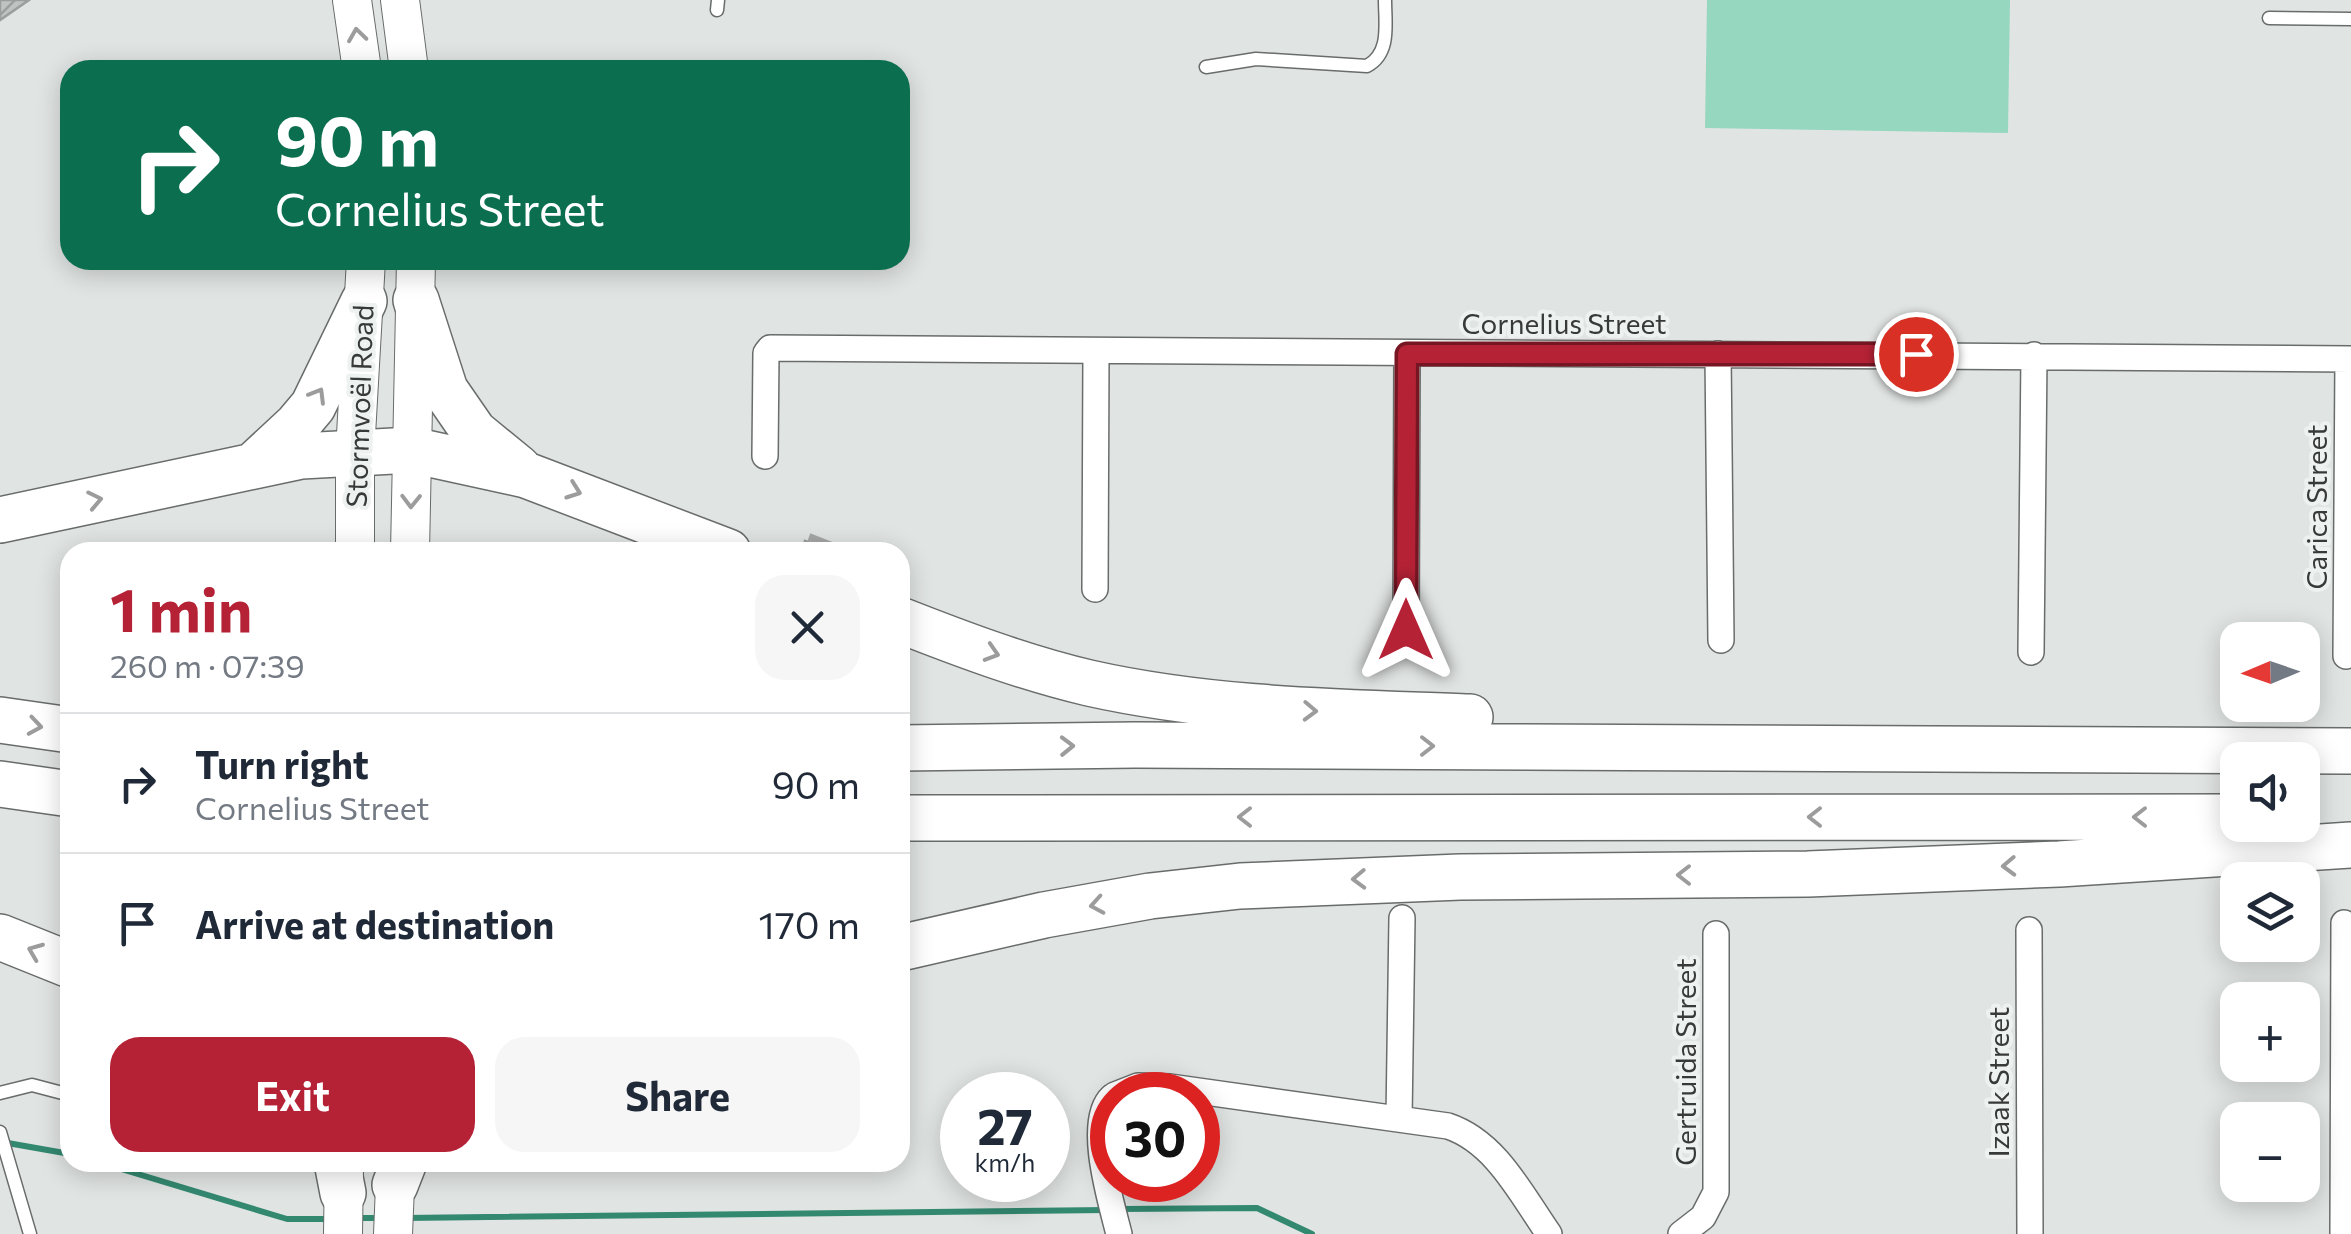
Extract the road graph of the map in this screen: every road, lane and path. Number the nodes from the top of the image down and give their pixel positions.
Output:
1 (352, 0) edge
2 (400, 0) edge
3 (1385, 0) edge
4 (2269, 18) dead end
5 (2351, 18) edge
6 (361, 60) edge
7 (408, 60) edge
8 (1206, 68) dead end
9 (365, 280) edge
10 (416, 280) edge
11 (1096, 353) junction
12 (1407, 354) junction
13 (1718, 354) junction
14 (2034, 355) junction
15 (2349, 359) edge
16 (412, 450) junction
17 (356, 452) junction
18 (765, 456) dead end
19 (252, 466) junction
20 (526, 474) junction
21 (0, 520) edge
22 (355, 542) edge
23 (410, 542) edge
24 (702, 542) edge
25 (1095, 589) dead end
26 (910, 624) edge
27 (1406, 630) dead end
28 (1721, 640) dead end
29 (2031, 652) dead end
30 (2346, 656) dead end
31 (0, 720) edge
32 (60, 729) edge
33 (910, 748) edge
34 (2220, 748) edge
35 (2220, 750) edge
36 (2320, 750) edge
37 (2351, 750) edge
38 (0, 784) edge
39 (60, 793) edge
40 (2220, 817) edge
41 (2320, 817) edge
42 (2351, 817) edge
43 (910, 818) edge
44 (2351, 845) edge
45 (1402, 918) dead end
46 (2344, 923) dead end
47 (2028, 930) dead end
48 (1716, 934) dead end
49 (0, 936) edge
50 (910, 946) edge
51 (60, 961) edge
52 (60, 1092) edge
53 (0, 1094) edge
54 (1220, 1094) edge
55 (1399, 1119) junction
56 (0, 1132) edge
57 (397, 1175) edge
58 (1112, 1202) edge
59 (30, 1234) edge
60 (393, 1234) edge
61 (1119, 1234) edge
62 (1549, 1234) edge
63 (1681, 1234) edge
64 (2030, 1234) edge
65 (2343, 1234) edge

6 -> 1 main road
2 - 7 main road
3 - 8 lane
4 - 5 lane
9 - 17 main road, Stormvoël Road
19 -> 9 highway
10 - 16 main road, Stormvoël Road
10 - 20 highway
11 - 12 street, Cornelius Street
11 - 18 street, Cornelius Street
11 - 25 street
12 - 13 street, Cornelius Street
12 - 27 street
13 - 14 street, Cornelius Street
13 - 28 street
14 - 15 street, Cornelius Street
14 - 29 street
15 - 30 street, Carica Street
16 - 17 highway
16 - 20 highway
16 -> 23 main road, Stormvoël Road
17 - 19 highway
17 - 22 main road, Stormvoël Road
21 -> 19 highway
20 -> 24 highway
26 -> 34 highway
31 -> 32 highway
33 -> 35 highway
36 - 37 highway
38 - 39 highway
40 -> 43 highway
41 - 42 highway
44 -> 50 highway
45 - 55 street
46 - 65 street
47 - 64 street, Izaak Street
48 - 63 street, Gertruida Street
51 -> 49 highway
52 - 53 lane
54 - 55 street
55 - 62 street
56 - 59 lane
57 - 60 main road
58 - 61 street

